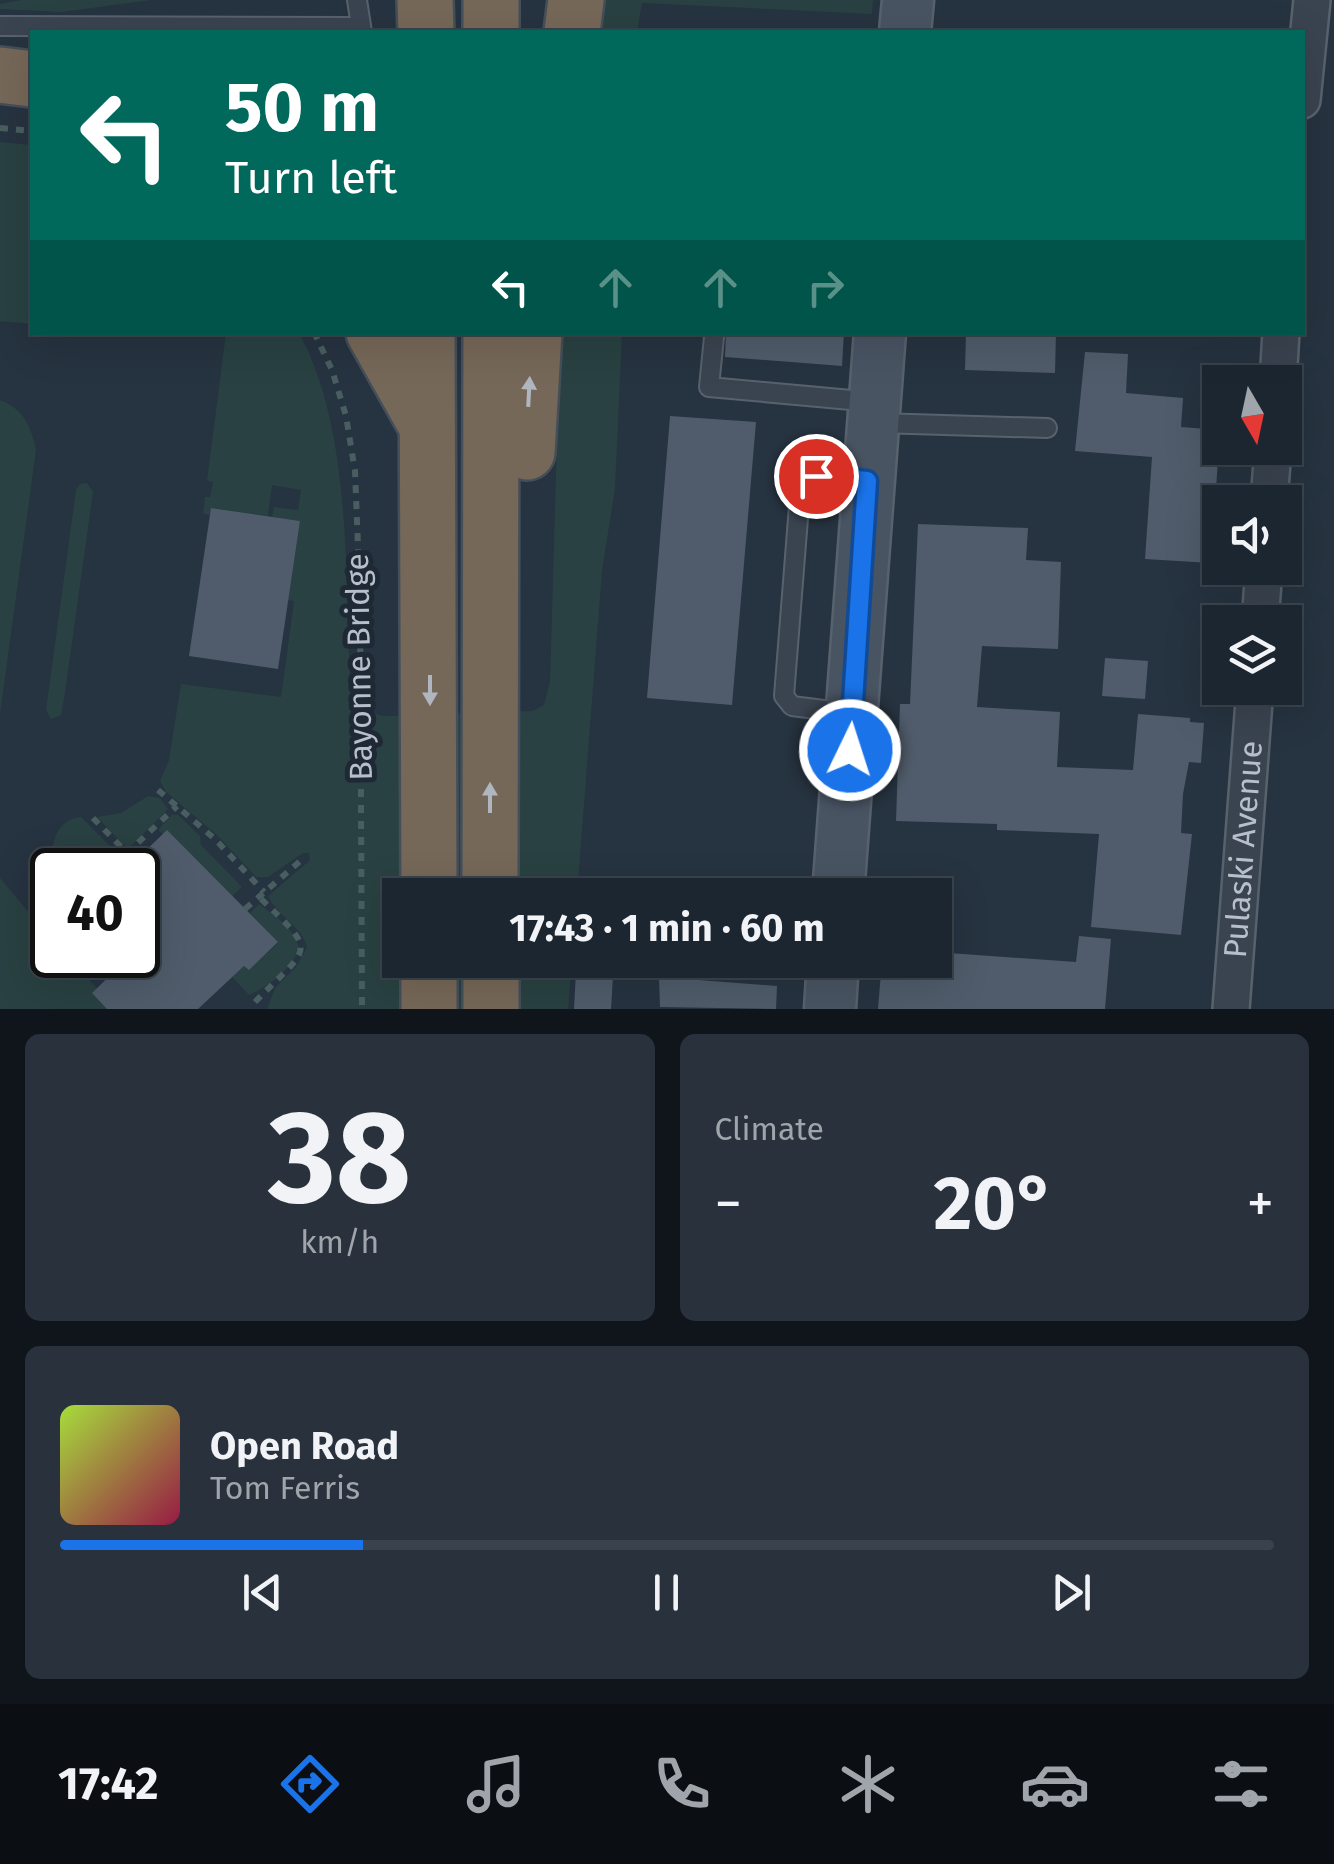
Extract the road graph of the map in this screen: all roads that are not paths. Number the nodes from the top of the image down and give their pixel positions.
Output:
1 (357, 0) edge
2 (425, 0) edge
3 (491, 0) edge
4 (576, 0) edge
5 (908, 0) edge
6 (1312, 0) edge
7 (0, 26) edge
8 (362, 30) edge
9 (426, 30) edge
10 (491, 30) edge
11 (572, 30) edge
12 (905, 30) edge
13 (1305, 70) edge
14 (0, 75) edge
15 (30, 78) edge
16 (378, 335) edge
17 (491, 335) edge
18 (534, 335) edge
19 (880, 335) edge
20 (1282, 335) edge
21 (714, 337) dead end
22 (1279, 365) edge
23 (425, 369) edge
24 (873, 413) junction
25 (1048, 428) dead end
26 (867, 481) junction
27 (489, 589) junction
28 (1254, 705) edge
29 (852, 714) junction
30 (429, 878) edge
31 (490, 878) edge
32 (839, 878) edge
33 (429, 978) edge
34 (490, 978) edge
35 (832, 978) edge
36 (429, 1009) edge
37 (491, 1009) edge
38 (830, 1009) edge
39 (1231, 1009) edge

1 - 8 lane
2 - 9 highway
3 - 10 highway
4 - 11 highway
5 - 12 street
6 - 13 street
7 - 8 lane
14 - 15 highway
16 - 23 highway
17 - 27 highway
27 -> 18 highway
19 - 24 street
20 - 22 street
21 - 24 lane
23 -> 30 highway
24 - 25 lane
24 - 26 street
26 - 29 street
26 - 29 lane
31 -> 27 highway
28 - 39 street, Pulaski Avenue
29 - 32 street
33 - 36 highway
34 - 37 highway
35 - 38 street

